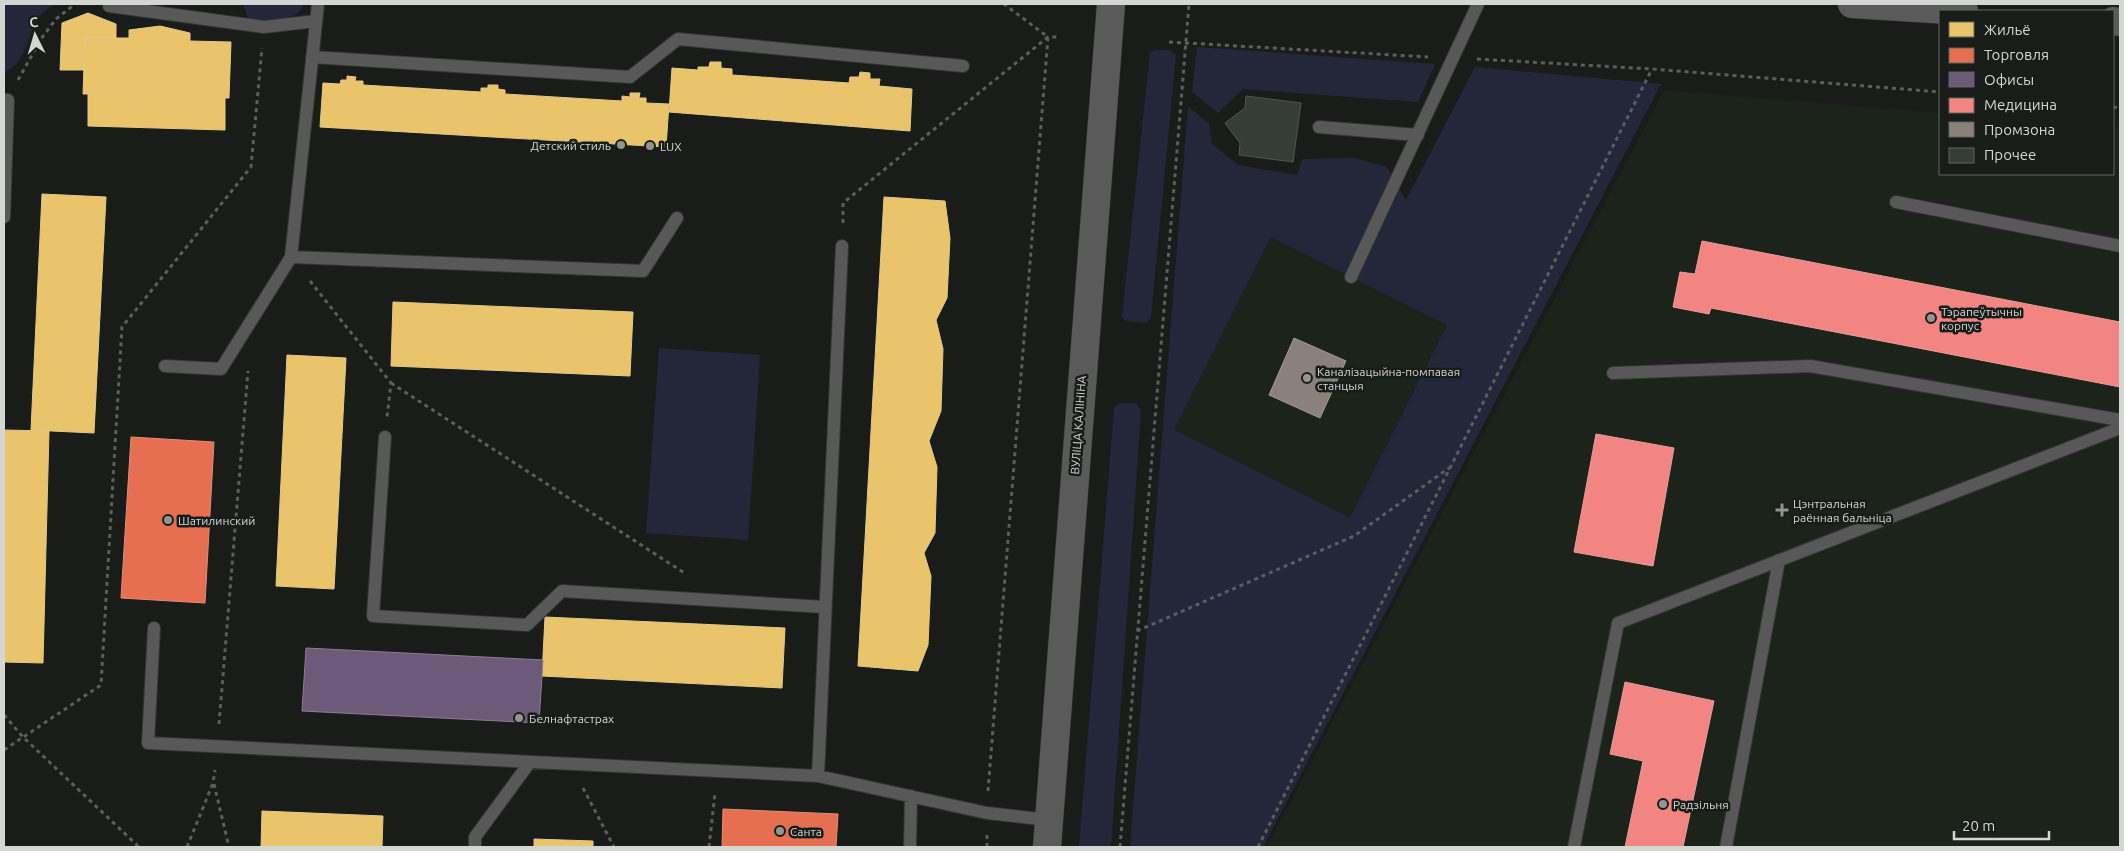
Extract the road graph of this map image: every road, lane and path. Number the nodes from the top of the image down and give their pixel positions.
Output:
1 (75, 4) edge
2 (318, 4) edge
3 (1004, 4) edge
4 (1111, 4) edge
5 (1189, 4) edge
6 (1478, 4) edge
7 (1852, 4) edge
8 (109, 6) dead end
9 (1948, 10) edge
10 (316, 21) junction
11 (264, 27) junction
12 (1048, 37) junction
13 (1058, 38) dead end
14 (1169, 42) dead end
15 (1187, 43) junction
16 (312, 57) junction
17 (1452, 58) junction
18 (963, 66) dead end
19 (1652, 69) junction
20 (1939, 92) edge
21 (6, 100) edge
22 (1319, 127) dead end
23 (1418, 135) junction
24 (1896, 202) dead end
25 (4, 217) edge
26 (676, 218) dead end
27 (842, 246) joint
28 (2120, 246) edge
29 (291, 257) junction
30 (1351, 277) dead end
31 (165, 366) dead end
32 (248, 370) dead end
33 (1613, 373) dead end
34 (390, 383) junction
35 (2120, 420) edge
36 (2120, 428) edge
37 (385, 437) joint
38 (1450, 467) junction
39 (1779, 560) junction
40 (727, 601) junction
41 (824, 607) junction
42 (154, 628) dead end
43 (1137, 631) junction
44 (4, 715) edge
45 (23, 737) junction
46 (217, 747) junction
47 (4, 750) edge
48 (530, 762) junction
49 (571, 764) junction
50 (718, 771) junction
51 (818, 776) junction
52 (213, 783) junction
53 (911, 796) junction
54 (987, 813) junction
55 (1048, 820) junction
56 (139, 847) edge
57 (187, 847) edge
58 (229, 847) edge
59 (475, 847) edge
60 (614, 847) edge
61 (709, 847) edge
62 (910, 847) edge
63 (987, 847) edge
64 (1046, 847) edge
65 (1120, 847) edge
66 (1258, 847) edge
67 (1574, 847) edge
68 (1726, 847) edge

1 - 21 path
2 - 10 lane
3 - 12 path
4 - 55 main road, ВУЛІЦА КАЛІНІНА
5 - 15 path
6 - 17 lane
7 - 9 main road
8 - 11 lane
10 - 11 lane
10 - 16 lane
11 - 45 path
12 - 13 path
12 - 27 path
12 - 54 path
14 - 15 path
15 - 17 path
15 - 43 path
16 - 18 lane
16 - 29 lane
17 - 19 path
17 - 23 lane
19 - 20 path
19 - 38 path
21 - 25 lane
22 - 23 lane
23 - 30 lane
24 - 28 lane
26 - 29 lane
27 - 41 lane
29 - 31 lane
29 - 34 path
32 - 46 path
33 - 35 lane
34 - 37 path
34 - 40 path
36 - 39 lane
37 - 40 lane
38 - 43 path
38 - 66 path
39 - 67 lane
39 - 68 lane
40 - 41 lane
41 - 51 lane
42 - 46 lane
43 - 65 path
44 - 45 path
45 - 47 path
45 - 56 path
46 - 48 lane
46 - 52 path
48 - 49 lane
48 - 59 lane
49 - 50 lane
49 - 60 path
50 - 51 lane
50 - 61 path
51 - 53 lane
52 - 57 path
52 - 58 path
53 - 54 lane
53 - 62 lane
54 - 55 lane
54 - 63 path
55 - 64 main road, ВУЛІЦА КАЛІНІНА

